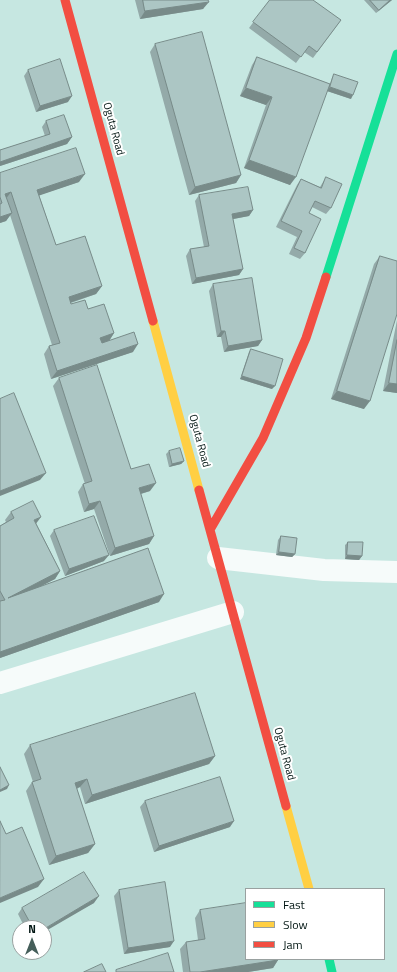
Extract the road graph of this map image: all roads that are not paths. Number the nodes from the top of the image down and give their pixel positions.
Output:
1 (65, 0) edge
2 (397, 54) edge
3 (211, 528) junction
4 (218, 558) junction
5 (397, 572) edge
6 (233, 612) junction
7 (0, 683) edge
8 (309, 888) edge
9 (328, 960) edge
10 (332, 972) edge

1 - 3 main road, Oguta Road
2 - 3 main road
3 - 4 main road, Oguta Road
4 - 5 street
4 - 6 main road, Oguta Road
6 - 7 street
6 - 8 main road, Oguta Road
9 - 10 main road

